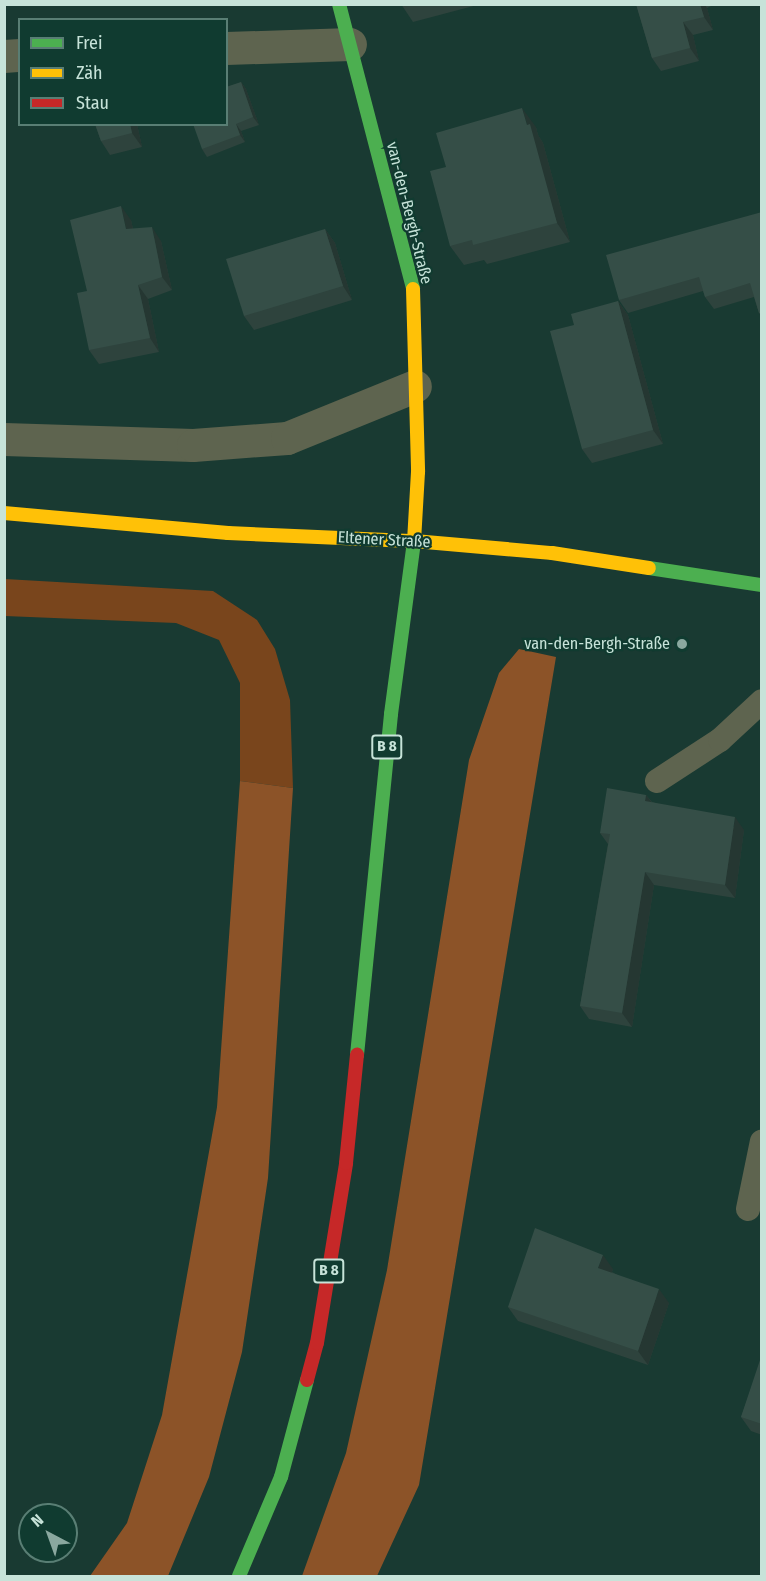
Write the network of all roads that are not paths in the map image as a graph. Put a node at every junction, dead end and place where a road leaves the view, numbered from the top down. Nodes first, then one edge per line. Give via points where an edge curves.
1 (339, 4) edge
2 (350, 44) junction
3 (228, 48) edge
4 (416, 386) junction
5 (4, 439) edge
6 (4, 513) edge
7 (414, 541) junction
8 (762, 585) edge
9 (762, 701) edge
10 (657, 781) dead end
11 (762, 1141) edge
12 (748, 1209) dead end
13 (239, 1576) edge

1 - 2 main road, van-den-Bergh-Straße
2 - 3 street
2 - 4 main road, van-den-Bergh-Straße via 413,290
4 - 5 street via 287,438 193,446
4 - 7 main road, van-den-Bergh-Straße via 418,472
6 - 7 main road, Eltener Straße via 252,535
7 - 8 main road, Eltener Straße via 552,553
7 - 13 main road, B 8 via 391,714 346,1163 317,1343 281,1477
9 - 10 lane via 720,740
11 - 12 lane

